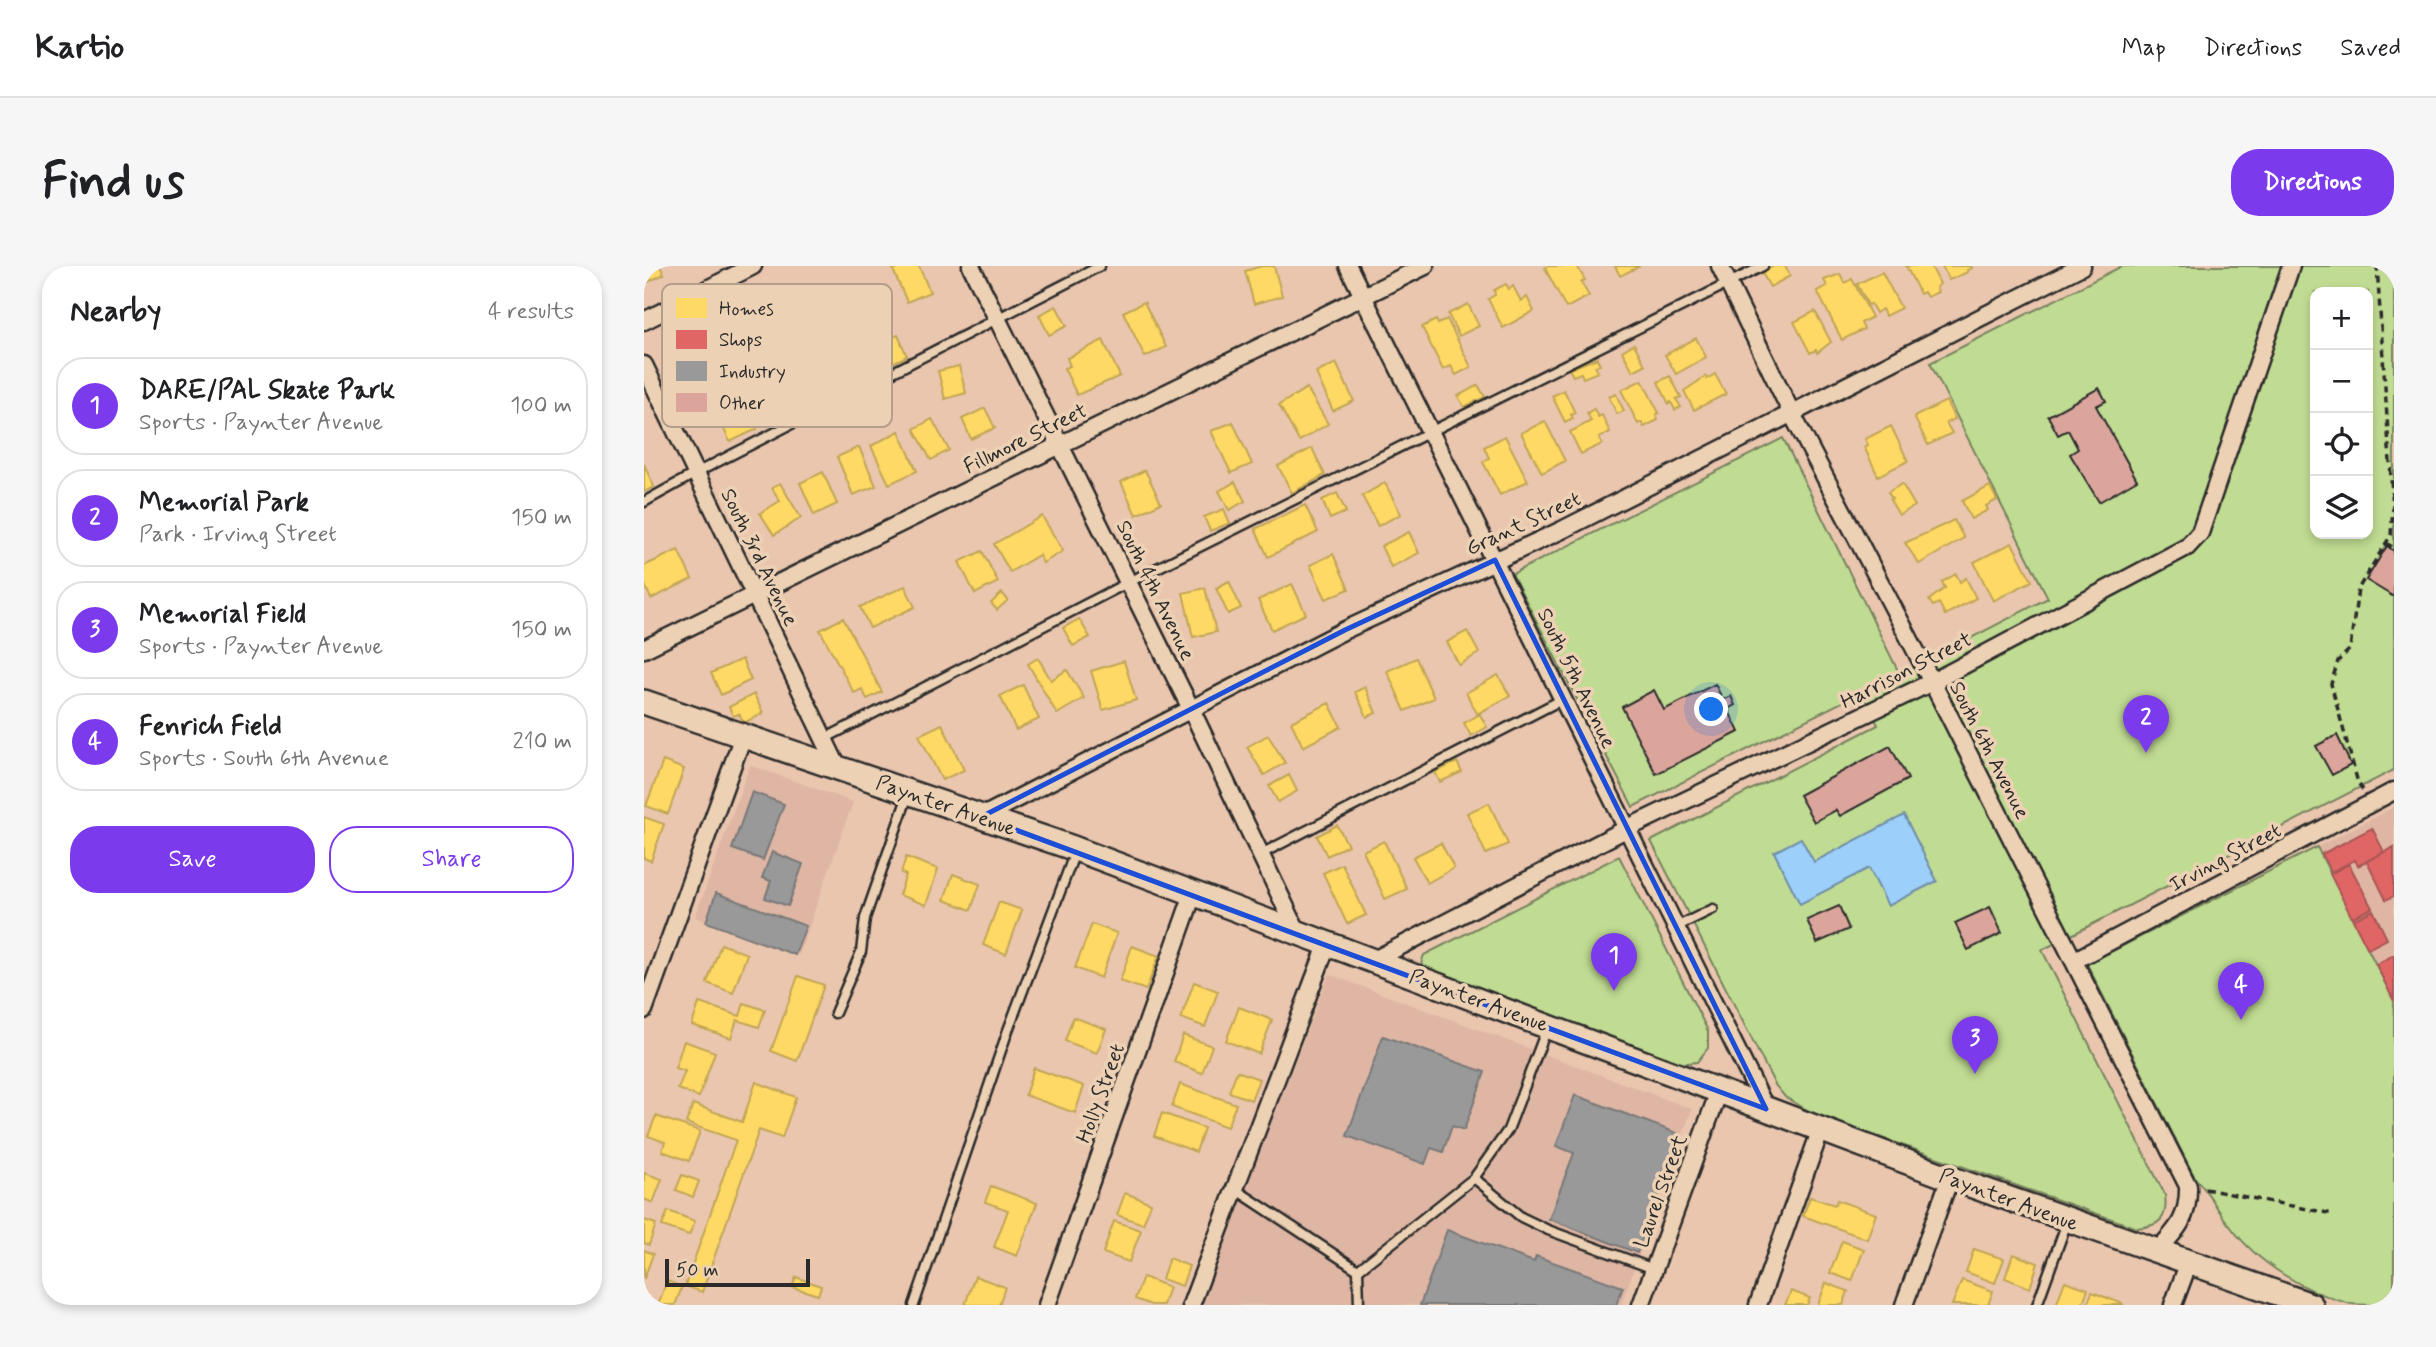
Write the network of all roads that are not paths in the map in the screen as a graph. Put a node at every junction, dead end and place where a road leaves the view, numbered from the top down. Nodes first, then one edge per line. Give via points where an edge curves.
1 (753, 266) edge
2 (971, 266) edge
3 (1100, 266) edge
4 (1348, 266) edge
5 (1425, 266) edge
6 (1720, 266) edge
7 (1763, 266) edge
8 (2082, 266) edge
9 (2291, 266) edge
10 (717, 284) edge
11 (1728, 284) junction
12 (1364, 297) junction
13 (662, 312) edge
14 (998, 318) junction
15 (644, 321) edge
16 (644, 365) edge
17 (892, 372) edge
18 (662, 402) edge
19 (1792, 414) junction
20 (674, 427) edge
21 (784, 427) edge
22 (1432, 432) junction
23 (1061, 444) junction
24 (696, 472) junction
25 (644, 502) edge
26 (1495, 560) junction
27 (1129, 582) junction
28 (755, 594) junction
29 (644, 649) edge
30 (1933, 682) junction
31 (1564, 698) junction
32 (644, 702) edge
33 (1191, 709) junction
34 (743, 736) junction
35 (824, 739) junction
36 (838, 768) junction
37 (2394, 791) edge
38 (909, 792) junction
39 (981, 817) junction
40 (1628, 828) junction
41 (1076, 849) junction
42 (1261, 854) junction
43 (1193, 894) junction
44 (1713, 909) dead end
45 (1676, 927) junction
46 (1300, 935) junction
47 (1326, 945) junction
48 (2075, 960) junction
49 (1373, 961) junction
50 (644, 1010) edge
51 (835, 1013) dead end
52 (1548, 1025) junction
53 (1719, 1091) junction
54 (1766, 1109) junction
55 (1821, 1129) junction
56 (1474, 1178) junction
57 (1950, 1178) junction
58 (1235, 1189) junction
59 (2068, 1221) junction
60 (2158, 1251) junction
61 (2189, 1262) junction
62 (1654, 1269) junction
63 (1358, 1270) junction
64 (914, 1305) edge
65 (1047, 1305) edge
66 (1191, 1305) edge
67 (1359, 1305) edge
68 (1641, 1305) edge
69 (1758, 1305) edge
70 (1904, 1305) edge
71 (2037, 1305) edge
72 (2173, 1305) edge
73 (2311, 1305) edge

1 - 10 street
2 - 14 street, South 4th Avenue
3 - 14 lane
4 - 12 street, South 5th Avenue
5 - 12 street, Fillmore Street
6 - 11 street, South 6th Avenue
7 - 11 lane
8 - 19 street, Grant Street
9 - 30 street, Harrison Street via 2200,533 2187,547
11 - 19 street, South 6th Avenue
11 - 22 lane
12 - 22 street, South 5th Avenue
12 - 23 street, Fillmore Street
13 - 15 street
14 - 17 lane
14 - 23 street, South 4th Avenue
16 - 18 street, South 3rd Avenue
19 - 26 street, Grant Street
19 - 30 street, South 6th Avenue
20 - 24 street, South 3rd Avenue
21 - 24 lane
22 - 26 street, South 5th Avenue
22 - 27 lane
23 - 27 street, South 4th Avenue
23 - 28 street, Fillmore Street
24 - 25 lane
24 - 28 street, South 3rd Avenue
26 - 31 street, South 5th Avenue
26 - 33 street, Grant Street via 1345,629
27 - 33 street, South 4th Avenue
27 - 35 lane
28 - 29 street, Fillmore Street
28 - 35 street, South 3rd Avenue
30 - 40 street, Harrison Street
30 - 48 street, South 6th Avenue
31 - 40 street, South 5th Avenue
31 - 42 lane
32 - 34 street, Paynter Avenue
33 - 39 street, Grant Street
33 - 42 street, South 4th Avenue
34 - 36 street, Paynter Avenue
34 - 50 street
35 - 36 street, South 3rd Avenue
36 - 38 street, Paynter Avenue
37 - 48 street, Irving Street
38 - 39 street, Paynter Avenue
38 - 51 lane via 865,918 861,952
39 - 41 street, Paynter Avenue
40 - 45 street, South 5th Avenue
40 - 49 street, Harrison Street
41 - 43 street, Paynter Avenue
41 - 64 lane
42 - 46 street, South 4th Avenue
43 - 46 street, Paynter Avenue
43 - 65 street, Holly Street
44 - 45 lane
45 - 54 street, South 5th Avenue
46 - 47 street, Paynter Avenue
47 - 49 street, Paynter Avenue
47 - 58 street
48 - 60 street, South 6th Avenue via 2188,1186 2188,1203 2179,1228
49 - 52 street, Paynter Avenue
52 - 53 street, Paynter Avenue
52 - 56 lane via 1508,1130
53 - 54 street, Paynter Avenue
53 - 62 street, Laurel Street
54 - 55 street, Paynter Avenue
55 - 57 street, Paynter Avenue
55 - 69 street
56 - 62 lane via 1521,1217
56 - 63 lane
57 - 59 street, Paynter Avenue
57 - 70 street
58 - 63 lane
58 - 66 street
59 - 60 street, Paynter Avenue
59 - 71 lane
60 - 61 street, Paynter Avenue
61 - 72 street
61 - 73 street, Paynter Avenue
62 - 68 street, Laurel Street
63 - 67 lane

